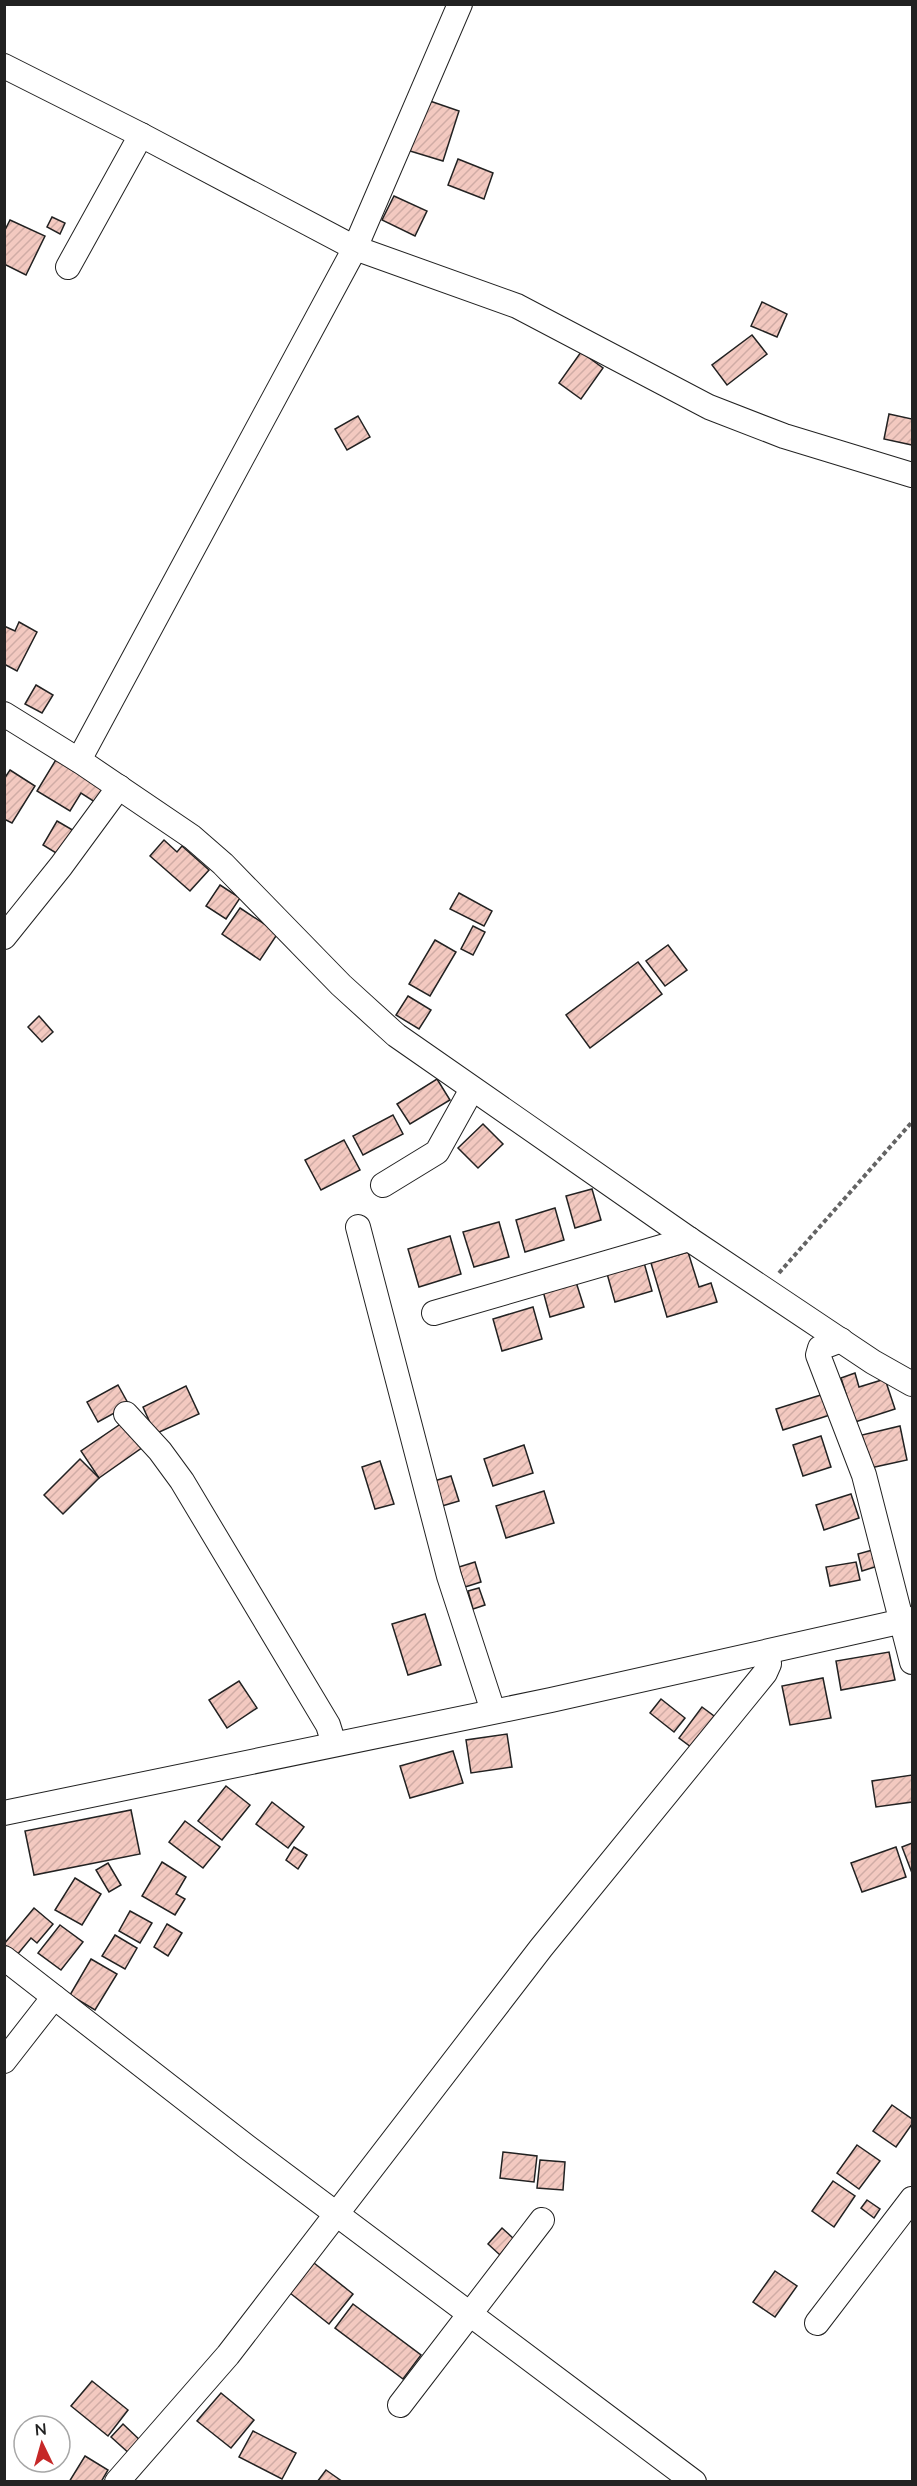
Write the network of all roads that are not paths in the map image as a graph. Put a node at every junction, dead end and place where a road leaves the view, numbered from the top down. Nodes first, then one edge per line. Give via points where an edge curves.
1 (460, 4) edge
2 (4, 66) edge
3 (141, 135) junction
4 (355, 248) junction
5 (68, 267) dead end
6 (912, 475) edge
7 (4, 714) edge
8 (79, 760) junction
9 (119, 787) junction
10 (4, 937) edge
11 (472, 1089) junction
12 (383, 1185) dead end
13 (358, 1227) dead end
14 (689, 1239) junction
15 (434, 1313) dead end
16 (841, 1340) junction
17 (912, 1384) edge
18 (126, 1414) dead end
19 (907, 1620) edge
20 (768, 1653) junction
21 (912, 1662) edge
22 (493, 1711) junction
23 (334, 1744) junction
24 (4, 1813) edge
25 (4, 1958) edge
26 (54, 1997) junction
27 (4, 2061) edge
28 (912, 2199) edge
29 (337, 2214) junction
30 (542, 2220) dead end
31 (470, 2315) junction
32 (817, 2323) dead end
33 (400, 2405) dead end
34 (117, 2481) edge
35 (694, 2481) edge

1 - 4 street
2 - 3 street
3 - 4 street
3 - 5 street
4 - 6 street via 517,306 717,411
4 - 8 street
7 - 8 street
8 - 9 street
9 - 10 street
9 - 11 street via 192,837 396,1035
11 - 12 street via 437,1152
11 - 14 street
13 - 22 street via 449,1576
14 - 15 street
14 - 16 street
16 - 17 street
16 - 19 street via 820,1348 818,1354 864,1475
18 - 23 street via 182,1481 328,1725
19 - 20 street
19 - 21 street
20 - 22 street
20 - 29 street via 765,1672 541,1948
22 - 23 street
23 - 24 street
25 - 26 street
26 - 27 street
26 - 29 street
28 - 32 street
29 - 31 street
29 - 34 street via 228,2355
30 - 31 street
31 - 33 street
31 - 35 street

